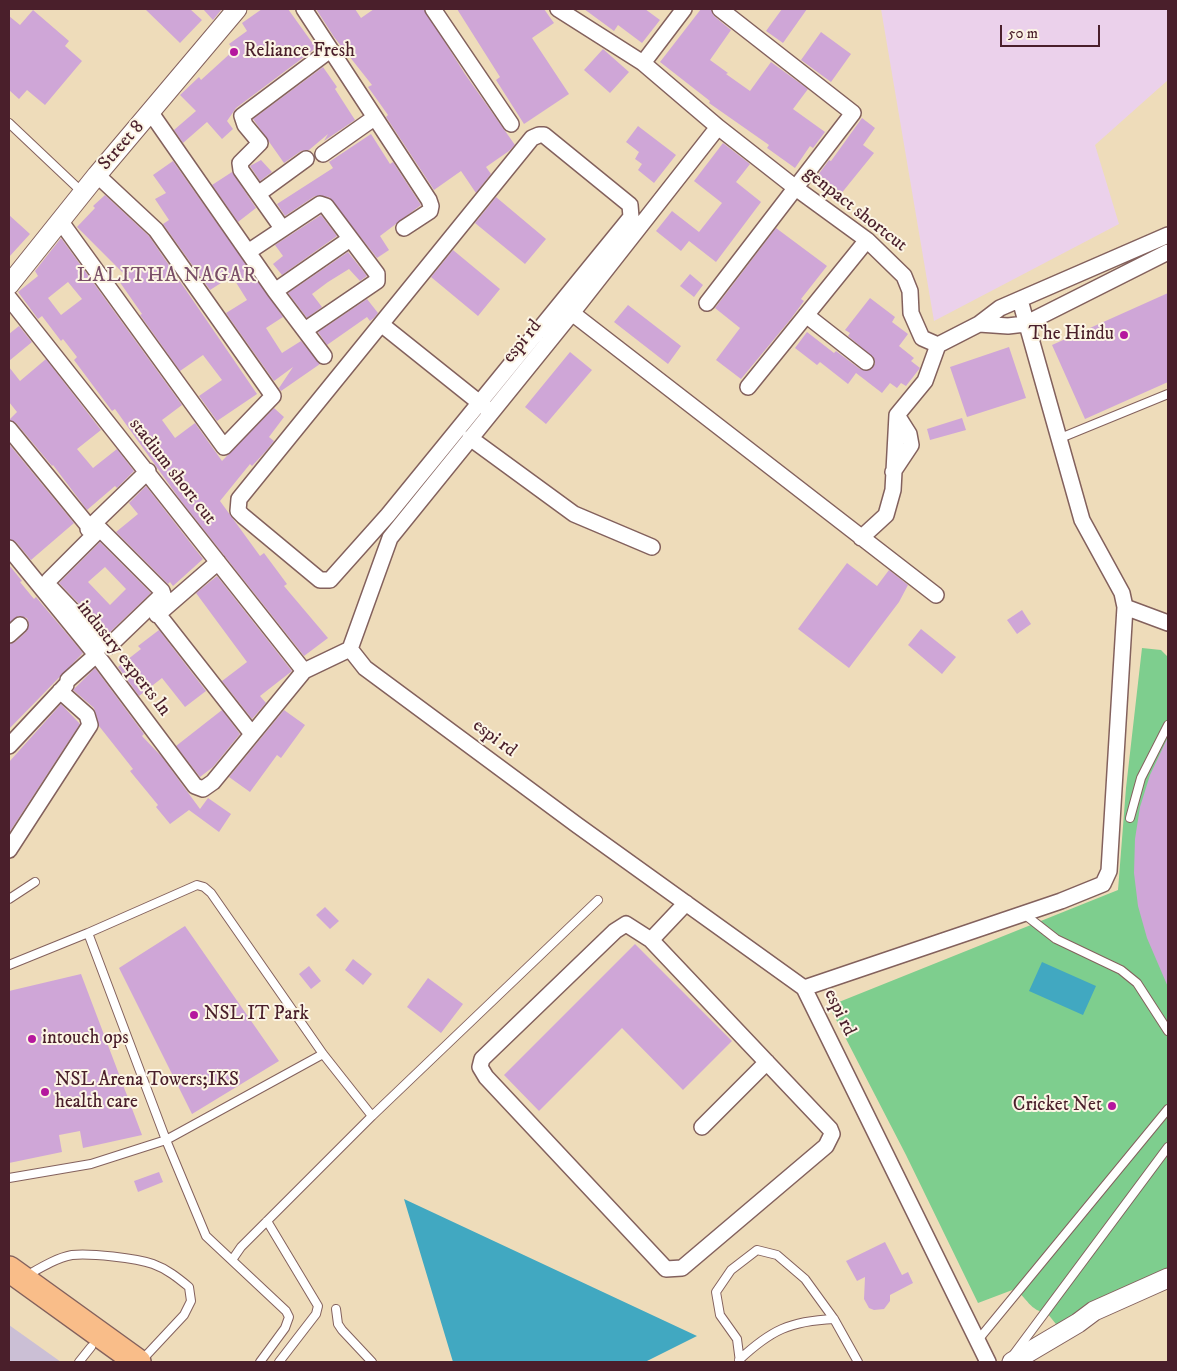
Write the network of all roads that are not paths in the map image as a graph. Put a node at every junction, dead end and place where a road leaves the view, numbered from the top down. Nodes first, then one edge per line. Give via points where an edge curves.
1 (237, 9) edge
2 (304, 9) edge
3 (433, 9) edge
4 (558, 9) edge
5 (684, 9) edge
6 (720, 9) edge
7 (330, 50) junction
8 (643, 63) junction
9 (151, 113) junction
10 (374, 118) junction
11 (9, 123) edge
12 (511, 124) dead end
13 (718, 127) junction
14 (323, 154) dead end
15 (306, 159) dead end
16 (96, 175) junction
17 (797, 189) junction
18 (83, 193) junction
19 (258, 194) junction
20 (60, 222) junction
21 (282, 228) junction
22 (404, 228) dead end
23 (1168, 236) edge
24 (350, 239) junction
25 (867, 240) junction
26 (248, 252) junction
27 (1168, 252) edge
28 (9, 285) edge
29 (275, 291) junction
30 (9, 298) edge
31 (1020, 300) junction
32 (707, 303) dead end
33 (572, 313) junction
34 (806, 315) junction
35 (547, 319) junction
36 (381, 324) junction
37 (979, 324) junction
38 (1025, 324) junction
39 (560, 329) junction
40 (305, 330) junction
41 (535, 334) junction
42 (547, 344) junction
43 (938, 345) junction
44 (324, 356) dead end
45 (866, 362) dead end
46 (748, 387) dead end
47 (1168, 394) edge
48 (479, 402) junction
49 (491, 412) junction
50 (9, 429) edge
51 (470, 438) junction
52 (1058, 439) junction
53 (424, 468) junction
54 (148, 472) junction
55 (437, 477) junction
56 (388, 515) junction
57 (400, 525) junction
58 (95, 527) junction
59 (861, 538) junction
60 (9, 548) edge
61 (652, 548) dead end
62 (218, 562) junction
63 (36, 582) junction
64 (936, 595) dead end
65 (167, 598) junction
66 (1125, 607) junction
67 (158, 614) junction
68 (1168, 623) edge
69 (350, 649) junction
70 (99, 659) junction
71 (304, 671) junction
72 (64, 686) junction
73 (1168, 725) edge
74 (252, 734) junction
75 (9, 746) edge
76 (1130, 818) dead end
77 (9, 850) edge
78 (35, 882) dead end
79 (9, 899) edge
80 (598, 900) dead end
81 (686, 903) junction
82 (1024, 914) junction
83 (88, 933) junction
84 (651, 940) junction
85 (9, 965) edge
86 (804, 988) junction
87 (1168, 1031) edge
88 (323, 1054) junction
89 (767, 1062) junction
90 (1168, 1109) edge
91 (372, 1116) junction
92 (702, 1127) dead end
93 (166, 1140) junction
94 (1168, 1147) edge
95 (9, 1178) edge
96 (267, 1221) junction
97 (232, 1260) junction
98 (1168, 1278) edge
99 (13, 1279) edge
100 (1168, 1292) edge
101 (336, 1309) dead end
102 (834, 1319) junction
103 (1078, 1324) junction
104 (978, 1340) junction
105 (85, 1355) edge
106 (740, 1361) edge
107 (110, 1362) edge
108 (139, 1362) edge
109 (260, 1362) edge
110 (279, 1362) edge
111 (372, 1362) edge
112 (858, 1362) edge
113 (988, 1362) edge
114 (1010, 1362) edge

1 - 9 street, Street 8
2 - 7 street
3 - 12 street
4 - 8 street, genpact shortcut
5 - 8 street
6 - 17 street via 853,113
7 - 10 street
7 - 19 street via 242,116 260,143 240,164
8 - 13 street, genpact shortcut
9 - 16 street, Street 8
9 - 26 street
10 - 14 street
10 - 22 street via 431,206
11 - 18 lane
13 - 17 street, genpact shortcut
13 - 33 street, espi rd
15 - 19 street
16 - 18 street, Street 8
16 - 20 street via 156,230 273,396 224,447
17 - 25 street, genpact shortcut
17 - 32 street
18 - 20 street, Street 8
19 - 21 street
20 - 28 street, Street 8
21 - 24 street via 320,204 326,206
21 - 26 street
23 - 31 street
24 - 29 street
24 - 40 street via 379,277
25 - 34 street
25 - 43 street, genpact shortcut via 904,276 910,291 911,313 922,338
26 - 29 street
27 - 38 street
29 - 40 street
30 - 54 street, stadium short cut
31 - 37 street via 1000,308
31 - 38 street
33 - 39 street, espi rd
33 - 59 street
34 - 45 street
34 - 46 street
35 - 36 street via 631,217 632,210 630,205 544,135 539,135 532,138
35 - 39 street
35 - 41 street
36 - 48 street
36 - 56 street via 239,499 238,511 325,581 330,580
37 - 38 street
37 - 43 street
38 - 52 street
39 - 42 street, espi rd
40 - 44 street
41 - 42 street
41 - 48 street
42 - 49 street, espi rd
43 - 59 street via 925,381 897,415 893,490 886,515
47 - 52 lane
48 - 49 street
48 - 53 street
49 - 51 street, espi rd
50 - 58 street
51 - 55 street, espi rd
51 - 61 street via 574,514
52 - 66 street via 1082,520 1122,593
53 - 55 street
53 - 56 street
54 - 58 street
54 - 62 street, stadium short cut
55 - 57 street, espi rd
56 - 57 street
57 - 69 street, espi rd via 390,538
58 - 63 street
58 - 65 street
58 - 65 street via 49,580 49,588 105,645 109,646
59 - 64 street
60 - 63 street, industry experts ln
62 - 65 street
62 - 71 street, stadium short cut
63 - 70 street, industry experts ln
65 - 67 street
66 - 68 street
66 - 82 street via 1109,871 1103,884
67 - 70 street
67 - 74 street
69 - 71 street
69 - 81 street, espi rd via 373,674
70 - 72 street
70 - 74 street, industry experts ln via 196,786 208,787
71 - 74 street
72 - 75 street
72 - 77 street via 87,715 90,725
73 - 76 lane via 1141,778
78 - 79 lane
80 - 91 lane
81 - 84 street
81 - 86 street, espi rd
82 - 86 street
82 - 87 lane via 1056,938 1121,970 1137,983
83 - 85 lane
83 - 88 lane via 197,885 204,887
83 - 93 lane
84 - 89 street
84 - 89 street via 626,924 614,931 482,1059 480,1067 666,1269 682,1268 696,1258 826,1146 832,1134
86 - 104 street, espi rd
88 - 91 lane
88 - 93 lane
89 - 92 street
90 - 104 lane
91 - 96 lane
93 - 95 lane via 91,1164
93 - 97 lane via 206,1236
94 - 114 lane
96 - 97 lane
96 - 110 lane via 318,1306 316,1314
97 - 109 lane via 289,1317 285,1328
98 - 103 street via 1094,1311
99 - 105 highway
99 - 108 highway
99 - 108 lane via 71,1255 87,1254 153,1264 175,1275 189,1287 191,1301 184,1315
100 - 103 street via 1099,1323
101 - 111 lane via 342,1330
102 - 106 lane via 807,1320 781,1328
102 - 106 lane via 805,1279 777,1255 756,1250 731,1270 716,1292 720,1315 737,1339
102 - 112 lane
103 - 114 street
104 - 113 street, espi rd
105 - 107 highway

